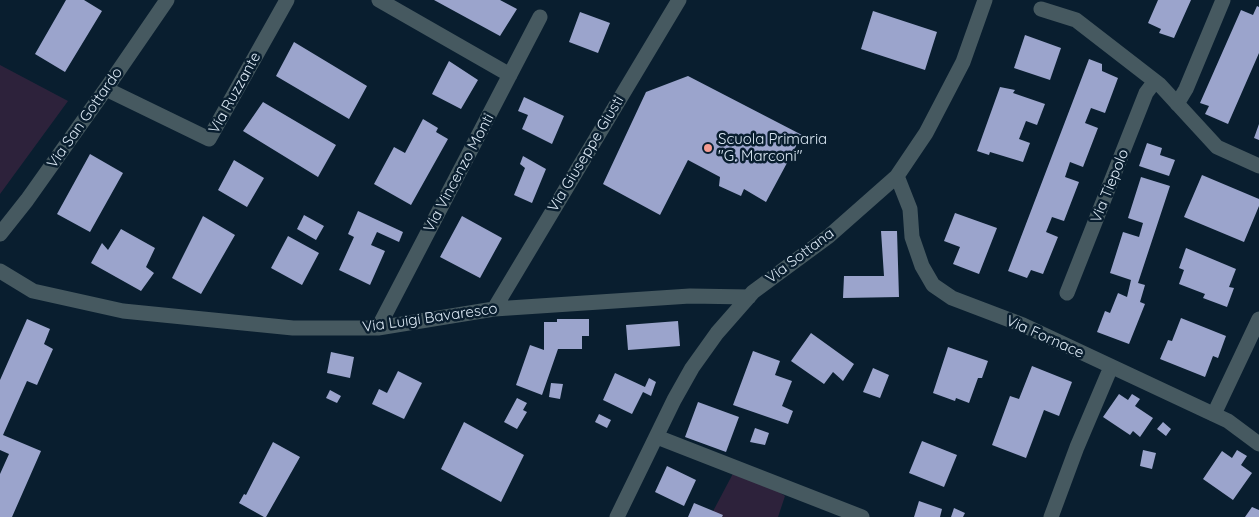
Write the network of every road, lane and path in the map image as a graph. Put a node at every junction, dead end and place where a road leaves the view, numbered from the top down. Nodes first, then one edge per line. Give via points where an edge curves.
1 (166, 0) edge
2 (287, 0) edge
3 (379, 0) edge
4 (679, 0) edge
5 (985, 0) edge
6 (1223, 0) edge
7 (1041, 9) dead end
8 (540, 17) dead end
9 (510, 75) junction
10 (1155, 81) junction
11 (106, 89) junction
12 (1178, 104) junction
13 (1259, 166) edge
14 (897, 176) junction
15 (0, 234) edge
16 (0, 271) edge
17 (1068, 293) dead end
18 (749, 297) junction
19 (494, 309) junction
20 (1259, 320) edge
21 (378, 328) junction
22 (1111, 367) junction
23 (1214, 414) junction
24 (657, 437) junction
25 (1259, 444) edge
26 (617, 517) edge
27 (862, 517) edge
28 (1052, 517) edge

1 - 11 street, Via San Gottardo
2 - 11 street, Via Ruzzante via 209,139
3 - 9 street
4 - 19 street, Via Giuseppe Giusti
5 - 14 street, Via Sottana via 963,62 926,133
6 - 12 street
7 - 10 street via 1076,20
8 - 9 street, Via Vincenzo Monti
9 - 21 street, Via Vincenzo Monti
10 - 12 street
10 - 17 street, Via Tiepolo via 1146,93
11 - 15 street, Via San Gottardo
12 - 13 street via 1217,147
14 - 18 street, Via Sottana via 829,236
14 - 22 street, Via Fornace via 910,209 914,244 933,285 952,298 1022,325
16 - 21 street, Via Luigi Bavaresco via 34,292 123,311 293,328
18 - 19 street, Via Luigi Bavaresco via 690,296
18 - 24 street, Via Sottana via 716,333 692,368
19 - 21 street, Via Luigi Bavaresco
20 - 23 street
22 - 23 street, Via Fornace
22 - 28 street
23 - 25 street, Via Fornace
24 - 26 street, Via Sottana
24 - 27 street

